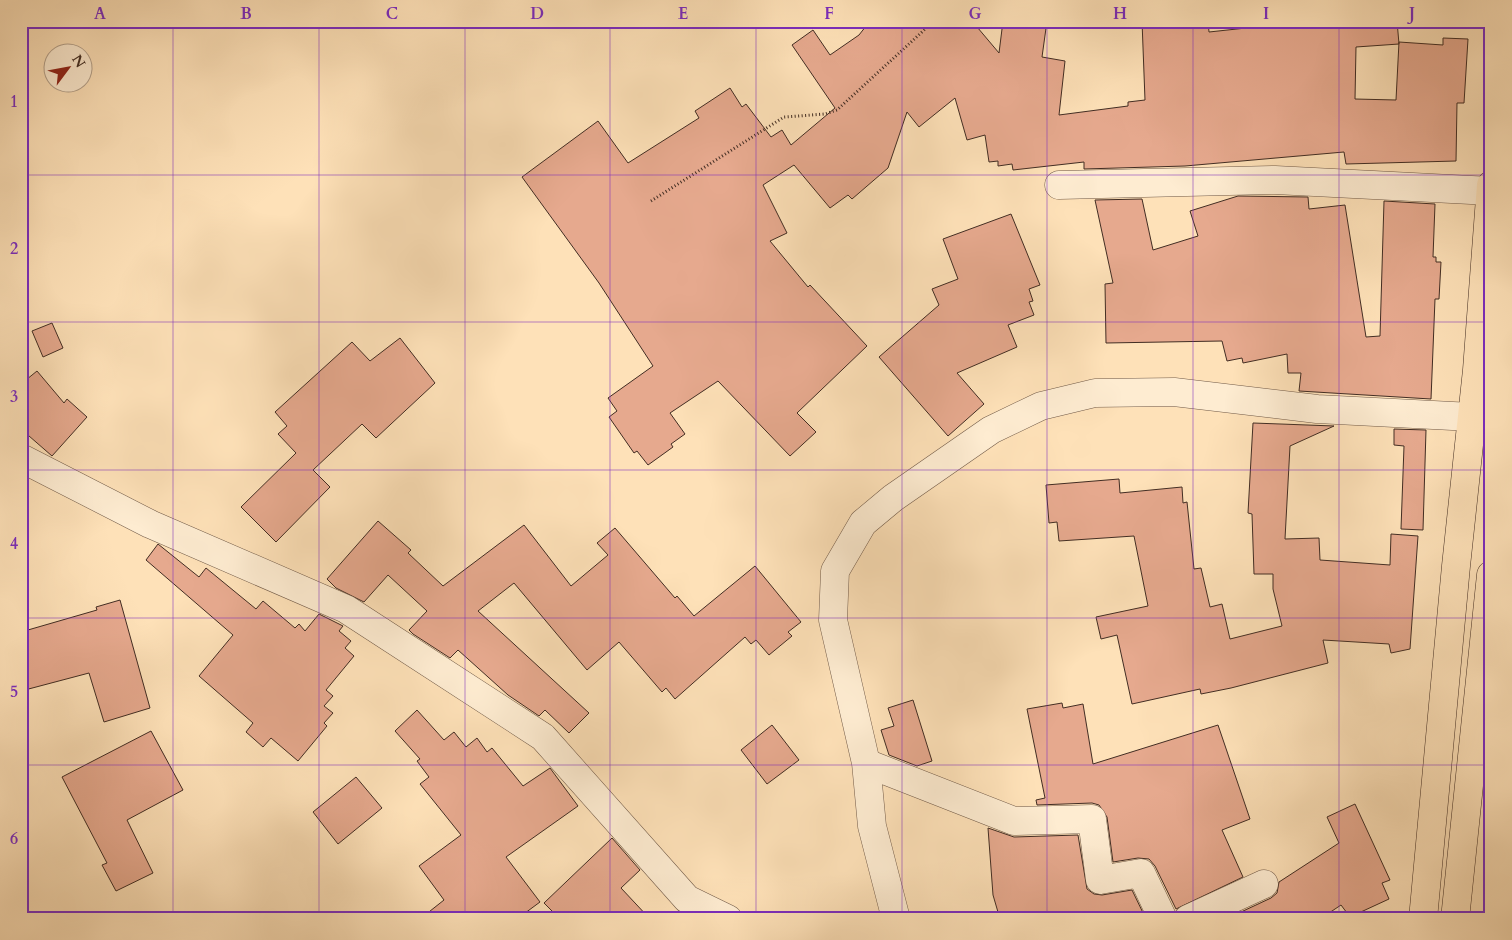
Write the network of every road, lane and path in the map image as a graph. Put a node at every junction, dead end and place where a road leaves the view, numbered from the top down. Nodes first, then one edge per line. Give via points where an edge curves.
1 (934, 21) edge
2 (1059, 185) dead end
3 (1490, 189) edge
4 (651, 201) dead end
5 (1472, 417) junction
6 (21, 458) edge
7 (1491, 575) edge
8 (866, 763) junction
9 (1264, 884) dead end
10 (728, 919) edge
11 (896, 919) edge
12 (1163, 919) edge
13 (1188, 919) edge
14 (1423, 919) edge
15 (1456, 919) edge

1 - 4 path via 837,110 784,117
2 - 3 street via 1275,180
3 - 5 main road
5 - 8 street via 1318,409 1174,392 1094,393 1041,406 991,430 893,498 863,523 835,571 833,620
5 - 14 main road
6 - 10 street via 150,524 346,609 543,737 688,899
7 - 15 main road
8 - 11 street via 872,826
8 - 12 street via 1014,821 1092,819 1100,880 1141,873
9 - 13 street

